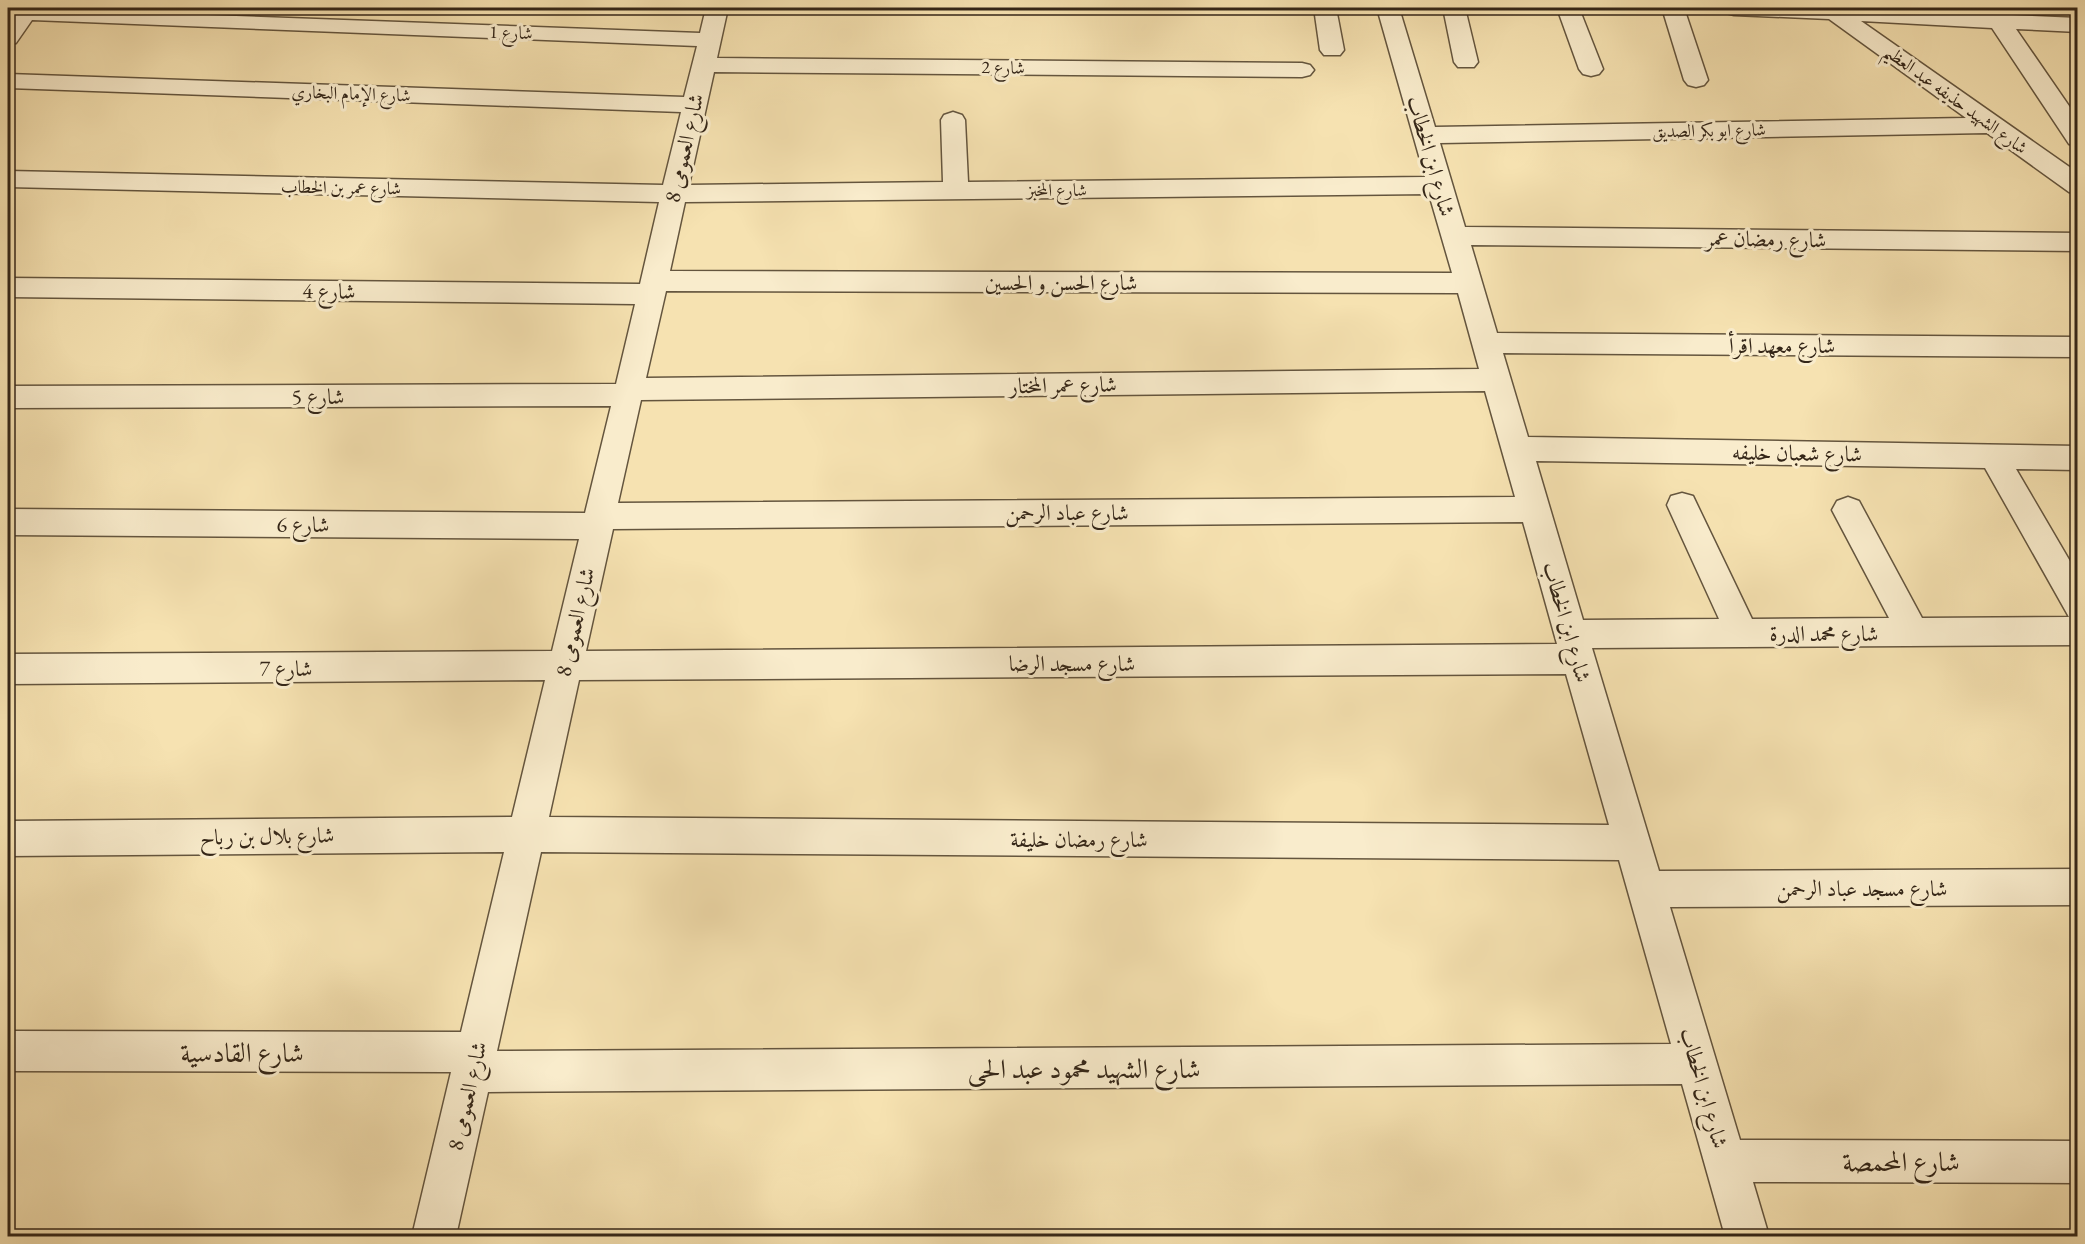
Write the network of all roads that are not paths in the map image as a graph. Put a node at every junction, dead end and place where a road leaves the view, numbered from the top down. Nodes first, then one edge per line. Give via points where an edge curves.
1 (717, 8) edge
2 (1325, 8) edge
3 (1388, 8) edge
4 (1454, 8) edge
5 (1568, 8) edge
6 (1673, 8) edge
7 (1734, 8) edge
8 (27, 10) edge
9 (1835, 13) junction
10 (1999, 21) junction
11 (2078, 25) edge
12 (8, 38) edge
13 (1332, 50) dead end
14 (706, 52) junction
15 (1466, 62) dead end
16 (1591, 69) dead end
17 (1302, 70) dead end
18 (1696, 80) dead end
19 (8, 81) edge
20 (695, 105) junction
21 (953, 120) dead end
22 (1992, 125) junction
23 (1425, 135) junction
24 (2078, 138) edge
25 (8, 179) edge
26 (1440, 185) junction
27 (2078, 186) edge
28 (956, 190) junction
29 (674, 195) junction
30 (1455, 236) junction
31 (2078, 242) edge
32 (1468, 283) junction
33 (8, 287) edge
34 (653, 287) junction
35 (1486, 343) junction
36 (2078, 347) edge
37 (1497, 380) junction
38 (628, 392) junction
39 (8, 397) edge
40 (1517, 449) junction
41 (1993, 456) junction
42 (2078, 458) edge
43 (1682, 505) dead end
44 (1534, 509) junction
45 (1848, 510) dead end
46 (599, 521) junction
47 (8, 522) edge
48 (2067, 567) edge
49 (2078, 606) edge
50 (1913, 632) junction
51 (2078, 632) edge
52 (1742, 633) junction
53 (1575, 646) junction
54 (565, 667) junction
55 (8, 669) edge
56 (527, 834) junction
57 (8, 838) edge
58 (1632, 843) junction
59 (2078, 887) edge
60 (1646, 889) junction
61 (8, 1051) edge
62 (474, 1062) junction
63 (1697, 1064) junction
64 (1725, 1161) junction
65 (2078, 1162) edge
66 (434, 1236) edge
67 (1747, 1236) edge

1 - 14 street, شارع العمومى 8
2 - 13 street
3 - 23 street, شارع ابن الخطاب
4 - 15 street
5 - 16 street
6 - 18 street
7 - 9 street
8 - 12 street
8 - 14 street, شارع 1
9 - 10 street
9 - 22 street, شارع الشهيد حذيفه عبد العظيم
10 - 11 street
10 - 24 street
14 - 17 street, شارع 2
14 - 20 street, شارع العمومى 8
19 - 20 street, شارع الإمام البخاري
20 - 29 street, شارع العمومى 8
21 - 28 street
22 - 23 street, شارع ابو بكر الصديق
22 - 27 street, شارع الشهيد حذيفه عبد العظيم
23 - 26 street, شارع ابن الخطاب
25 - 29 street, شارع عمر بن الخطاب
26 - 28 street, شارع المخبز
26 - 30 street, شارع ابن الخطاب
28 - 29 street, شارع المخبز
29 - 34 street, شارع العمومى 8
30 - 31 street, شارع رمضان عمر
30 - 32 street, شارع ابن الخطاب
32 - 34 street, شارع الحسن و الحسين
32 - 35 street, شارع ابن الخطاب
33 - 34 street, شارع 4
34 - 38 street, شارع العمومى 8
35 - 36 street, شارع معهد اقرأ
35 - 37 street, شارع ابن الخطاب
37 - 38 street, شارع عمر المختار
37 - 40 street, شارع ابن الخطاب
38 - 39 street, شارع 5
38 - 46 street, شارع العمومى 8
40 - 41 street, شارع شعبان خليفه
40 - 44 street, شارع ابن الخطاب
41 - 42 street, شارع شعبان خليفه
41 - 48 street
43 - 52 street
44 - 46 street, شارع عباد الرحمن
44 - 53 street, شارع ابن الخطاب
45 - 50 street
46 - 47 street, شارع 6
46 - 54 street, شارع العمومى 8
48 - 49 street
50 - 51 street, شارع محمد الدرة
50 - 52 street, شارع محمد الدرة
52 - 53 street, شارع محمد الدرة
53 - 54 street, شارع مسجد الرضا
53 - 58 street, شارع ابن الخطاب
54 - 55 street, شارع 7
54 - 56 street, شارع العمومى 8
56 - 57 street, شارع بلال بن رباح
56 - 58 street, شارع رمضان خليفة
56 - 62 street, شارع العمومى 8
58 - 60 street, شارع ابن الخطاب
59 - 60 street, شارع مسجد عباد الرحمن
60 - 63 street, شارع ابن الخطاب
61 - 62 street, شارع القادسية
62 - 63 street, شارع الشهيد محمود عبد الحى
62 - 66 street, شارع العمومى 8
63 - 64 street, شارع ابن الخطاب
64 - 65 street, شارع المحمصة
64 - 67 street, شارع ابن الخطاب

